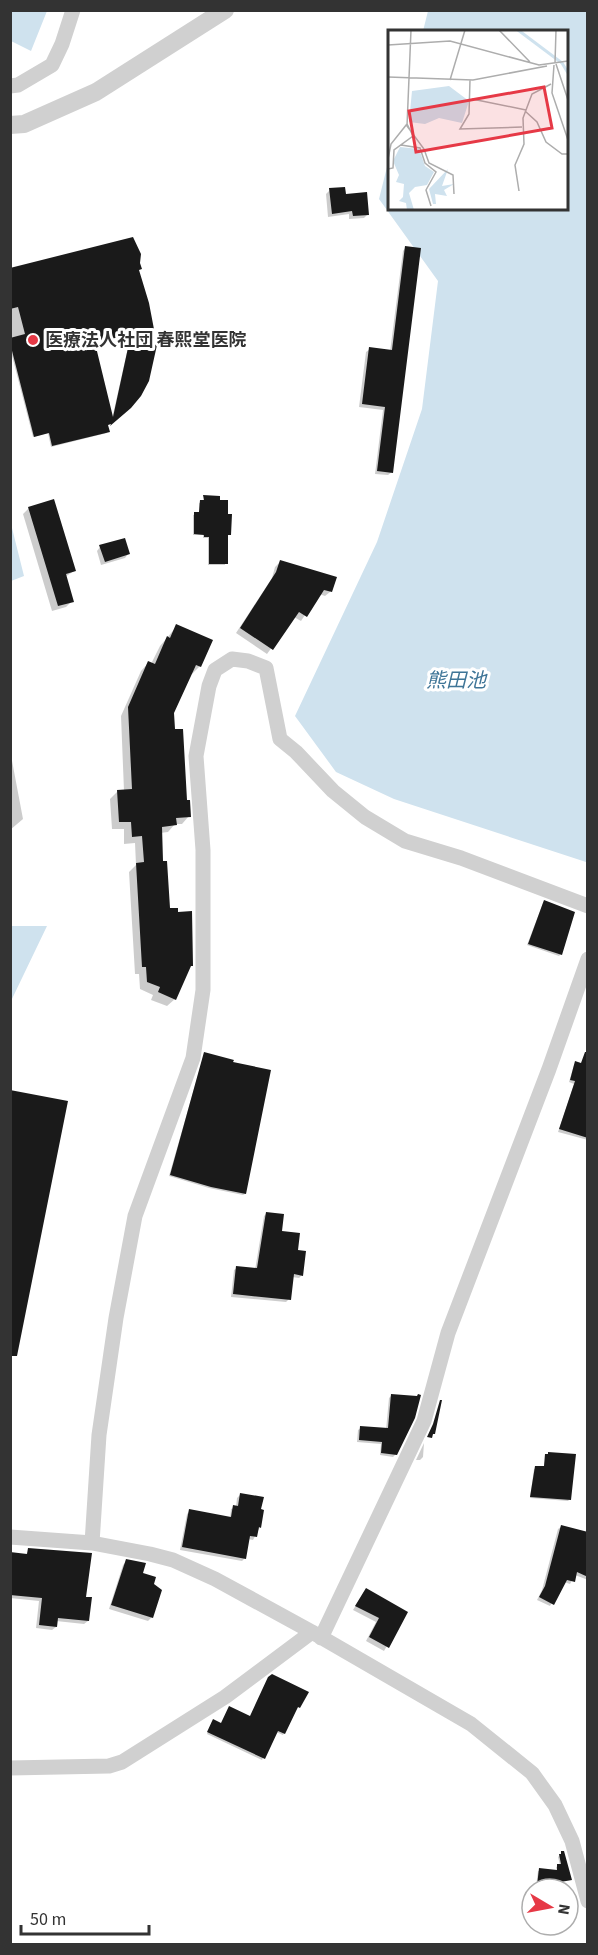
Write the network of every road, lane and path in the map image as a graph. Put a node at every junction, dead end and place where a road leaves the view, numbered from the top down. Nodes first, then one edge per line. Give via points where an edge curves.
1 (73, 10) edge
2 (225, 10) edge
3 (10, 86) edge
4 (10, 125) edge
5 (588, 906) edge
6 (588, 958) edge
7 (10, 1538) edge
8 (92, 1543) junction
9 (317, 1635) junction
10 (10, 1768) edge
11 (588, 1901) edge

1 - 3 street via 52,65
2 - 4 street via 96,93 24,123
5 - 8 street via 405,841 365,817 280,740 266,668 232,659 215,670 196,756 203,850 203,990 193,1058 135,1216 99,1435
6 - 9 street via 447,1333 424,1421
7 - 8 street
8 - 9 street via 173,1560
9 - 10 street via 122,1762 109,1766
9 - 11 street via 471,1724 532,1773 555,1805 572,1841

